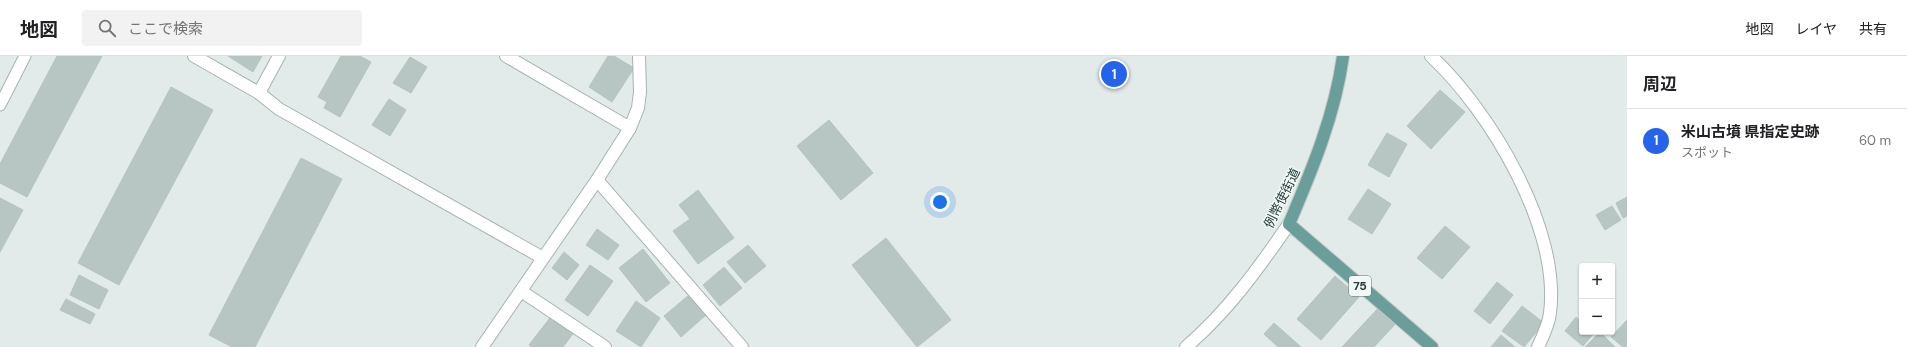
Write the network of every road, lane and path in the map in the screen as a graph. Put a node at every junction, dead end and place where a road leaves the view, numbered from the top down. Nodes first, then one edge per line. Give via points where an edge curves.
1 (25, 56) edge
2 (194, 56) edge
3 (279, 56) edge
4 (506, 56) edge
5 (639, 56) edge
6 (1343, 56) edge
7 (1435, 57) edge
8 (259, 93) junction
9 (0, 105) edge
10 (630, 128) junction
11 (597, 180) junction
12 (1289, 224) junction
13 (543, 258) junction
14 (521, 291) junction
15 (482, 347) edge
16 (605, 347) edge
17 (742, 347) edge
18 (1186, 347) edge
19 (1432, 347) edge
20 (1538, 347) edge

1 - 9 lane
2 - 8 street
3 - 8 street
4 - 10 street
5 - 10 street via 638,108
6 - 12 main road, 例幣使街道 via 1333,107 1322,142
7 - 20 street via 1479,112 1514,165 1533,211 1548,259 1552,297 1550,315
8 - 13 street via 279,109
10 - 11 street
11 - 13 street
11 - 17 street
12 - 18 street, 例幣使街道 via 1243,289
12 - 19 main road, 75
13 - 14 street
14 - 15 street
14 - 16 street

